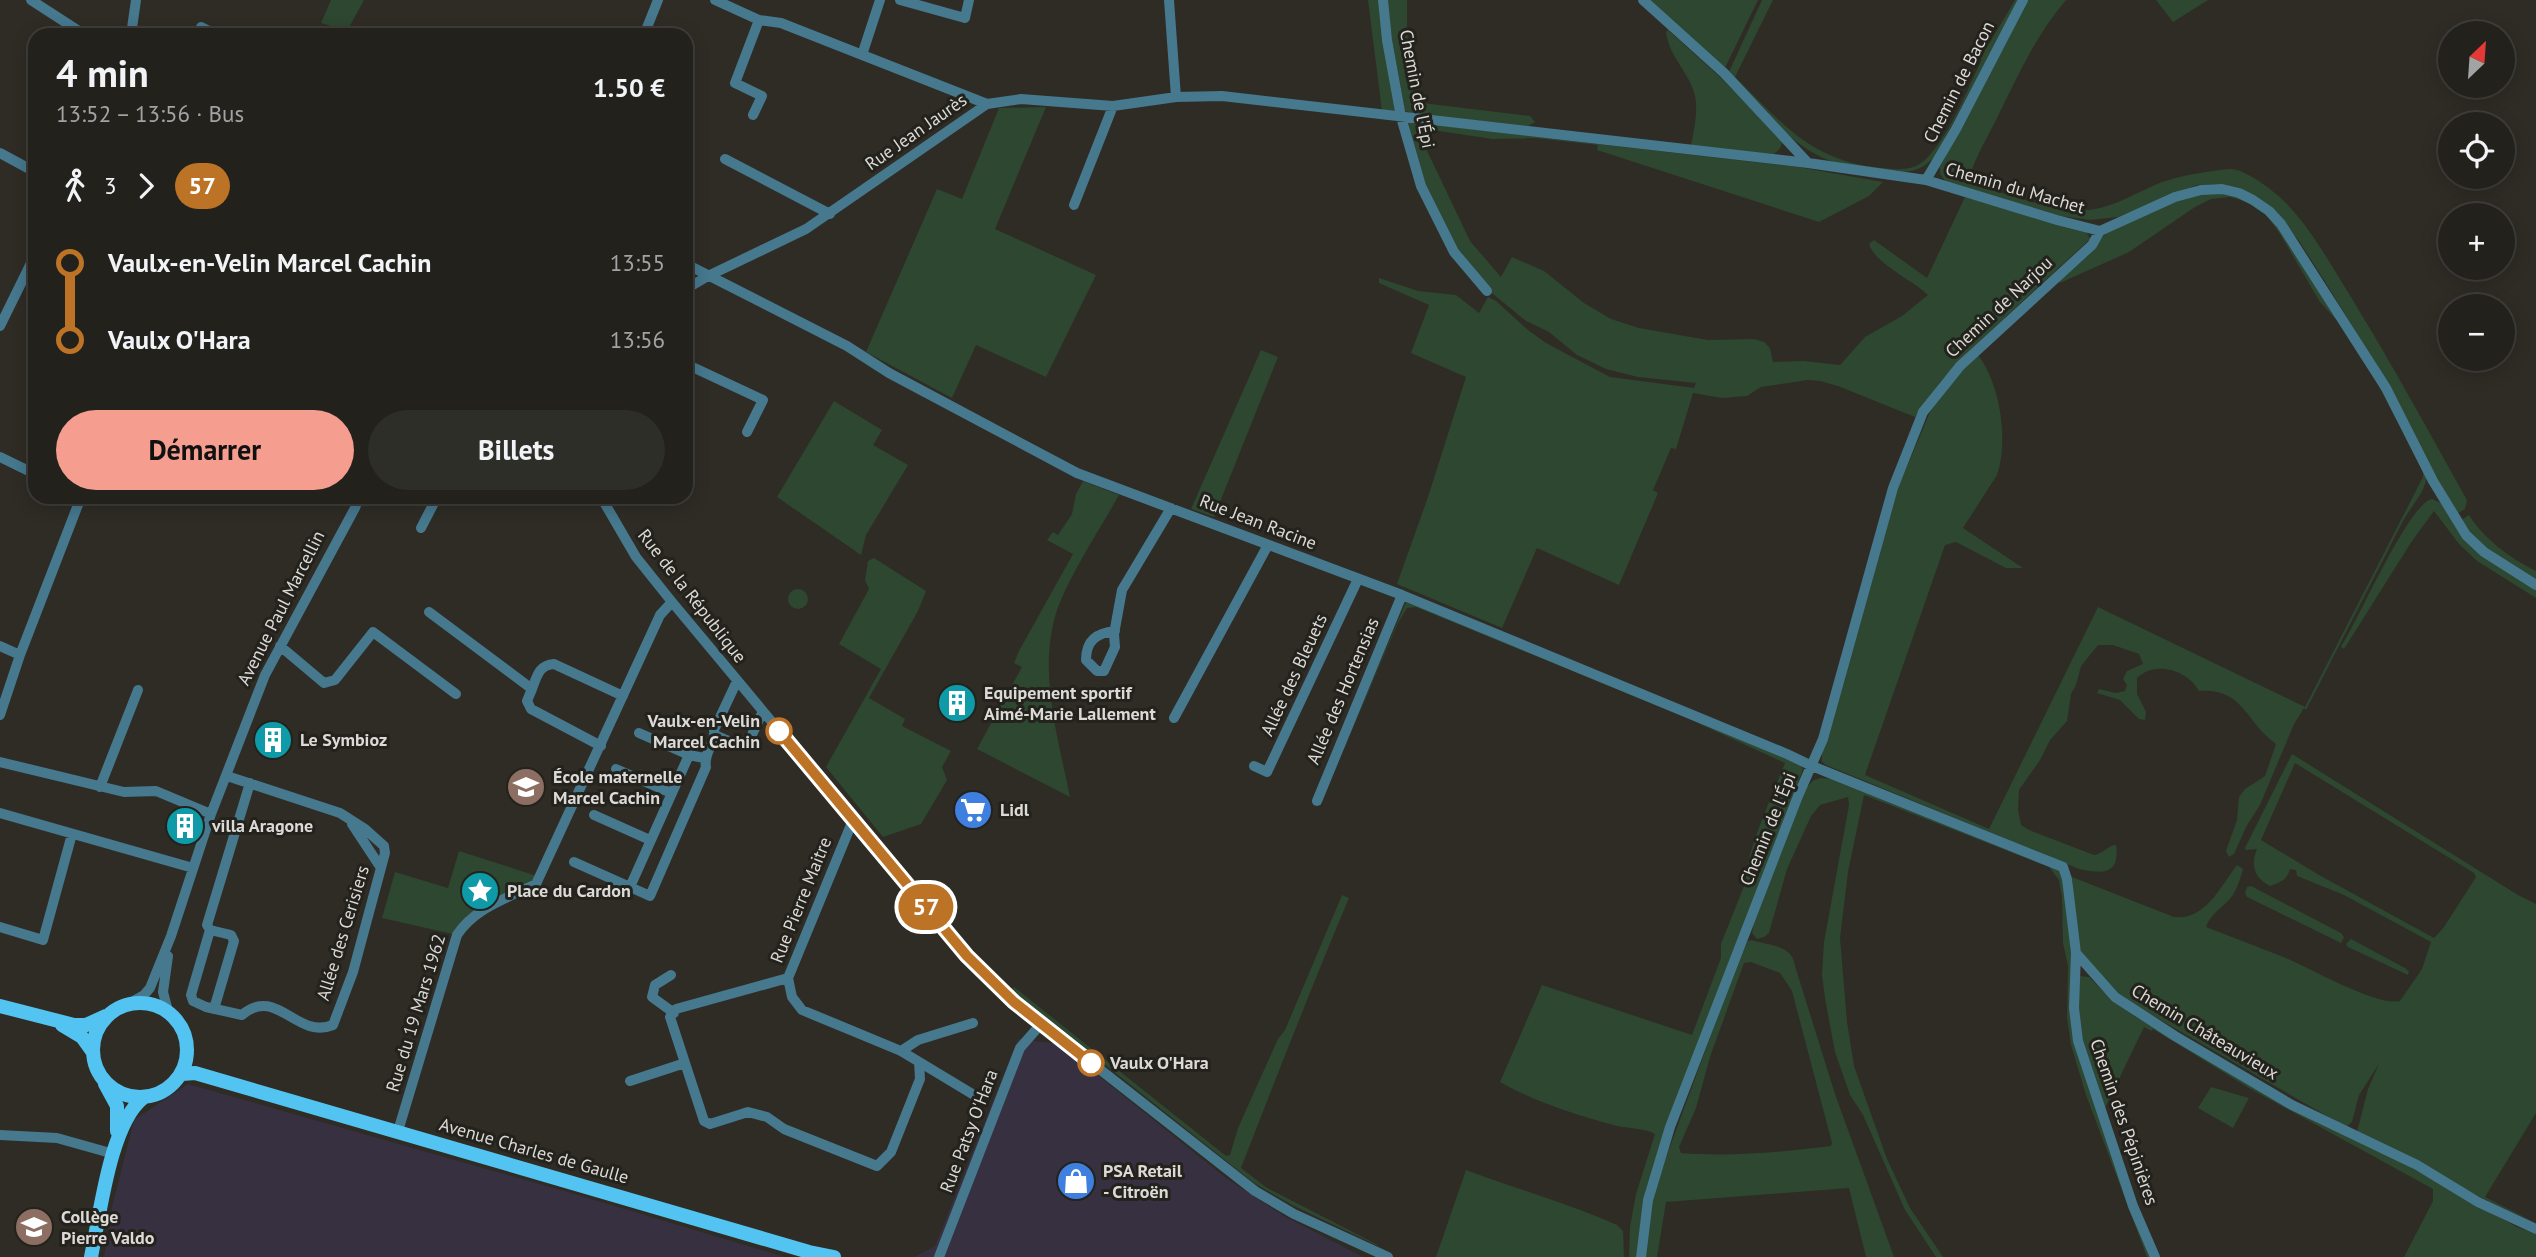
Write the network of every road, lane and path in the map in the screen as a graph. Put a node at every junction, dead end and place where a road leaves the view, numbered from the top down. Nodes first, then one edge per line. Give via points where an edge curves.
1 (31, 0) edge
2 (136, 0) edge
3 (658, 0) edge
4 (715, 0) edge
5 (880, 0) edge
6 (900, 0) edge
7 (969, 0) edge
8 (1169, 0) edge
9 (1383, 0) edge
10 (1643, 0) edge
11 (2022, 0) edge
12 (759, 20) junction
13 (74, 28) edge
14 (134, 28) edge
15 (647, 28) edge
16 (862, 55) junction
17 (1176, 97) junction
18 (987, 104) junction
19 (1113, 106) junction
20 (754, 115) dead end
21 (1401, 117) junction
22 (0, 153) edge
23 (725, 159) dead end
24 (1808, 163) junction
25 (28, 168) edge
26 (1926, 180) junction
27 (1074, 205) dead end
28 (830, 214) junction
29 (2101, 231) junction
30 (693, 268) edge
31 (28, 269) edge
32 (708, 276) junction
33 (693, 285) edge
34 (1487, 291) dead end
35 (0, 326) edge
36 (693, 367) edge
37 (1923, 412) joint
38 (747, 432) dead end
39 (0, 457) edge
40 (28, 471) edge
41 (77, 504) edge
42 (356, 504) edge
43 (433, 504) edge
44 (605, 504) edge
45 (1171, 508) junction
46 (421, 528) dead end
47 (1268, 545) junction
48 (1358, 579) junction
49 (2536, 585) edge
50 (1402, 595) junction
51 (672, 602) junction
52 (429, 612) dead end
53 (1115, 631) dead end
54 (0, 646) edge
55 (280, 646) junction
56 (20, 655) junction
57 (737, 681) junction
58 (532, 689) junction
59 (138, 690) dead end
60 (456, 694) dead end
61 (623, 696) junction
62 (763, 711) junction
63 (0, 715) edge
64 (1174, 718) dead end
65 (639, 733) dead end
66 (715, 735) junction
67 (601, 746) junction
68 (689, 755) junction
69 (704, 758) junction
70 (0, 762) edge
71 (1254, 766) dead end
72 (1812, 766) junction
73 (616, 769) dead end
74 (227, 775) junction
75 (250, 783) junction
76 (100, 787) junction
77 (671, 793) junction
78 (1317, 801) dead end
79 (0, 813) edge
80 (211, 814) junction
81 (594, 816) dead end
82 (348, 818) junction
83 (853, 820) junction
84 (72, 834) junction
85 (650, 840) junction
86 (575, 862) dead end
87 (192, 868) junction
88 (381, 869) junction
89 (630, 887) junction
90 (0, 927) edge
91 (210, 930) junction
92 (171, 936) junction
93 (2076, 953) junction
94 (671, 975) dead end
95 (788, 978) junction
96 (128, 1004) junction
97 (0, 1006) edge
98 (217, 1010) junction
99 (167, 1011) junction
100 (674, 1013) junction
101 (107, 1015) junction
102 (55, 1022) junction
103 (973, 1023) dead end
104 (1041, 1024) junction
105 (92, 1051) junction
106 (901, 1051) junction
107 (186, 1056) junction
108 (919, 1062) junction
109 (685, 1063) junction
110 (182, 1074) junction
111 (103, 1080) junction
112 (223, 1081) junction
113 (630, 1081) dead end
114 (974, 1095) dead end
115 (143, 1098) junction
116 (398, 1131) junction
117 (0, 1135) edge
118 (114, 1154) junction
119 (2536, 1229) edge
120 (91, 1257) edge
121 (834, 1257) edge
122 (939, 1257) edge
123 (1388, 1257) edge
124 (1641, 1257) edge
125 (2155, 1257) edge

1 - 13 street
2 - 14 street
3 - 15 street
4 - 12 street
5 - 16 street
6 - 7 street via 965,18
8 - 17 street
9 - 21 street, Chemin de l'Épi
10 - 24 street via 1724,73
11 - 26 street, Chemin de Bacon
12 - 16 street via 781,23
12 - 20 street via 735,83 762,96
16 - 18 street
17 - 19 street, Rue Jean Jaurès
17 - 21 street, Rue Jean Jaurès via 1222,96
18 - 19 street, Rue Jean Jaurès via 1021,99
18 - 28 street, Rue Jean Jaurès
19 - 27 street
21 - 24 street, Chemin du Machet
21 - 34 street, Chemin de l'Épi via 1421,186 1442,232
22 - 25 street
23 - 28 street
24 - 26 street, Chemin du Machet
26 - 29 street, Chemin du Machet
28 - 32 street, Rue Jean Jaurès
29 - 37 street, Chemin de Narjou via 2092,246 1950,376
29 - 49 street, Chemin du Machet via 2201,190 2239,193 2269,211 2300,250 2386,388 2466,535
30 - 32 street, Rue Jean Racine
31 - 35 street
32 - 33 street, Rue Jean Jaurès
32 - 45 street, Rue Jean Racine via 848,346 889,373 1077,473
36 - 38 street via 763,400
37 - 72 street, Chemin de l'Épi via 1893,488
39 - 40 street
41 - 56 street
42 - 55 street, Avenue Paul Marcellin
43 - 46 street
44 - 51 street, Rue de la République via 636,557
45 - 47 street, Rue Jean Racine
45 - 53 street via 1122,590
47 - 48 street, Rue Jean Racine
47 - 64 street
48 - 50 street, Rue Jean Racine
48 - 71 street, Allée des Bleuets via 1267,772
50 - 72 street, Rue Jean Racine
50 - 78 street, Allée des Hortensias
51 - 57 street, Rue de la République
51 - 61 street, Rue du 19 Mars 1962 via 660,615
52 - 58 street
54 - 56 street
55 - 60 street via 324,683 335,680 373,632
55 - 74 street, Avenue Paul Marcellin
56 - 63 street
57 - 62 street, Rue de la République
57 - 66 street
58 - 61 street via 541,668 554,664
58 - 67 street via 527,706
59 - 76 street
61 - 67 street, Rue du 19 Mars 1962
62 - 66 street via 750,739 736,744
62 - 83 street, Rue de la République
65 - 68 street
66 - 69 street
67 - 116 street, Rue du 19 Mars 1962 via 536,884 487,907 457,935
68 - 69 street
68 - 77 street
69 - 89 street via 706,767 650,896
70 - 76 street
72 - 93 street via 2063,867
72 - 124 street, Chemin de l'Épi via 1670,1127 1648,1200
73 - 77 street
74 - 75 street, Allée des Cerisiers
74 - 80 street, Avenue Paul Marcellin
75 - 82 street, Allée des Cerisiers
75 - 91 street via 207,925
76 - 80 street via 156,791
77 - 85 street
79 - 84 street
80 - 87 street, Avenue Paul Marcellin
81 - 85 street
82 - 88 street
82 - 88 street, Allée des Cerisiers via 384,846 387,853
83 - 95 street, Rue Pierre Maitre
83 - 104 street, Rue de la République via 967,956
84 - 87 street
84 - 90 street via 43,940
85 - 89 street
86 - 89 street
87 - 92 street, Avenue Paul Marcellin
88 - 98 street, Allée des Cerisiers via 353,972 333,1025 323,1030 262,1004 242,1015
91 - 98 street via 231,935 234,941
91 - 98 street via 191,995 193,1001
92 - 96 street, Avenue Paul Marcellin via 150,988
92 - 99 street, Avenue Paul Marcellin via 163,992
93 - 119 street, Chemin Châteauvieux via 2115,997 2175,1036 2323,1121
93 - 125 street, Chemin des Pépinières via 2074,1008 2084,1065
94 - 100 street via 655,985 652,997
95 - 100 street
95 - 106 street, Rue Pierre Maitre via 792,997 802,1010
96 - 99 main road via 148,1003
96 - 101 main road
97 - 102 main road
99 - 107 main road via 185,1033
100 - 109 street via 670,1017
101 - 102 main road via 86,1025
101 - 105 main road
102 - 105 main road via 82,1037
103 - 106 street via 918,1040
104 - 122 street, Rue Patsy O'Hara via 1020,1048
104 - 123 street, Rue de la République via 1255,1191
105 - 111 main road
106 - 108 street, Rue Pierre Maitre
107 - 110 main road
107 - 112 main road, Avenue Charles de Gaulle
108 - 109 street via 920,1079 891,1152 877,1166 748,1112 710,1124 704,1121
108 - 114 street, Rue Pierre Maitre
109 - 113 street
110 - 112 main road, Avenue Charles de Gaulle
110 - 115 main road via 165,1091
111 - 115 main road via 114,1090
111 - 118 main road via 117,1106
112 - 116 main road, Avenue Charles de Gaulle
115 - 118 main road via 124,1122
116 - 121 main road, Avenue Charles de Gaulle
117 - 118 street via 57,1138
118 - 120 main road

